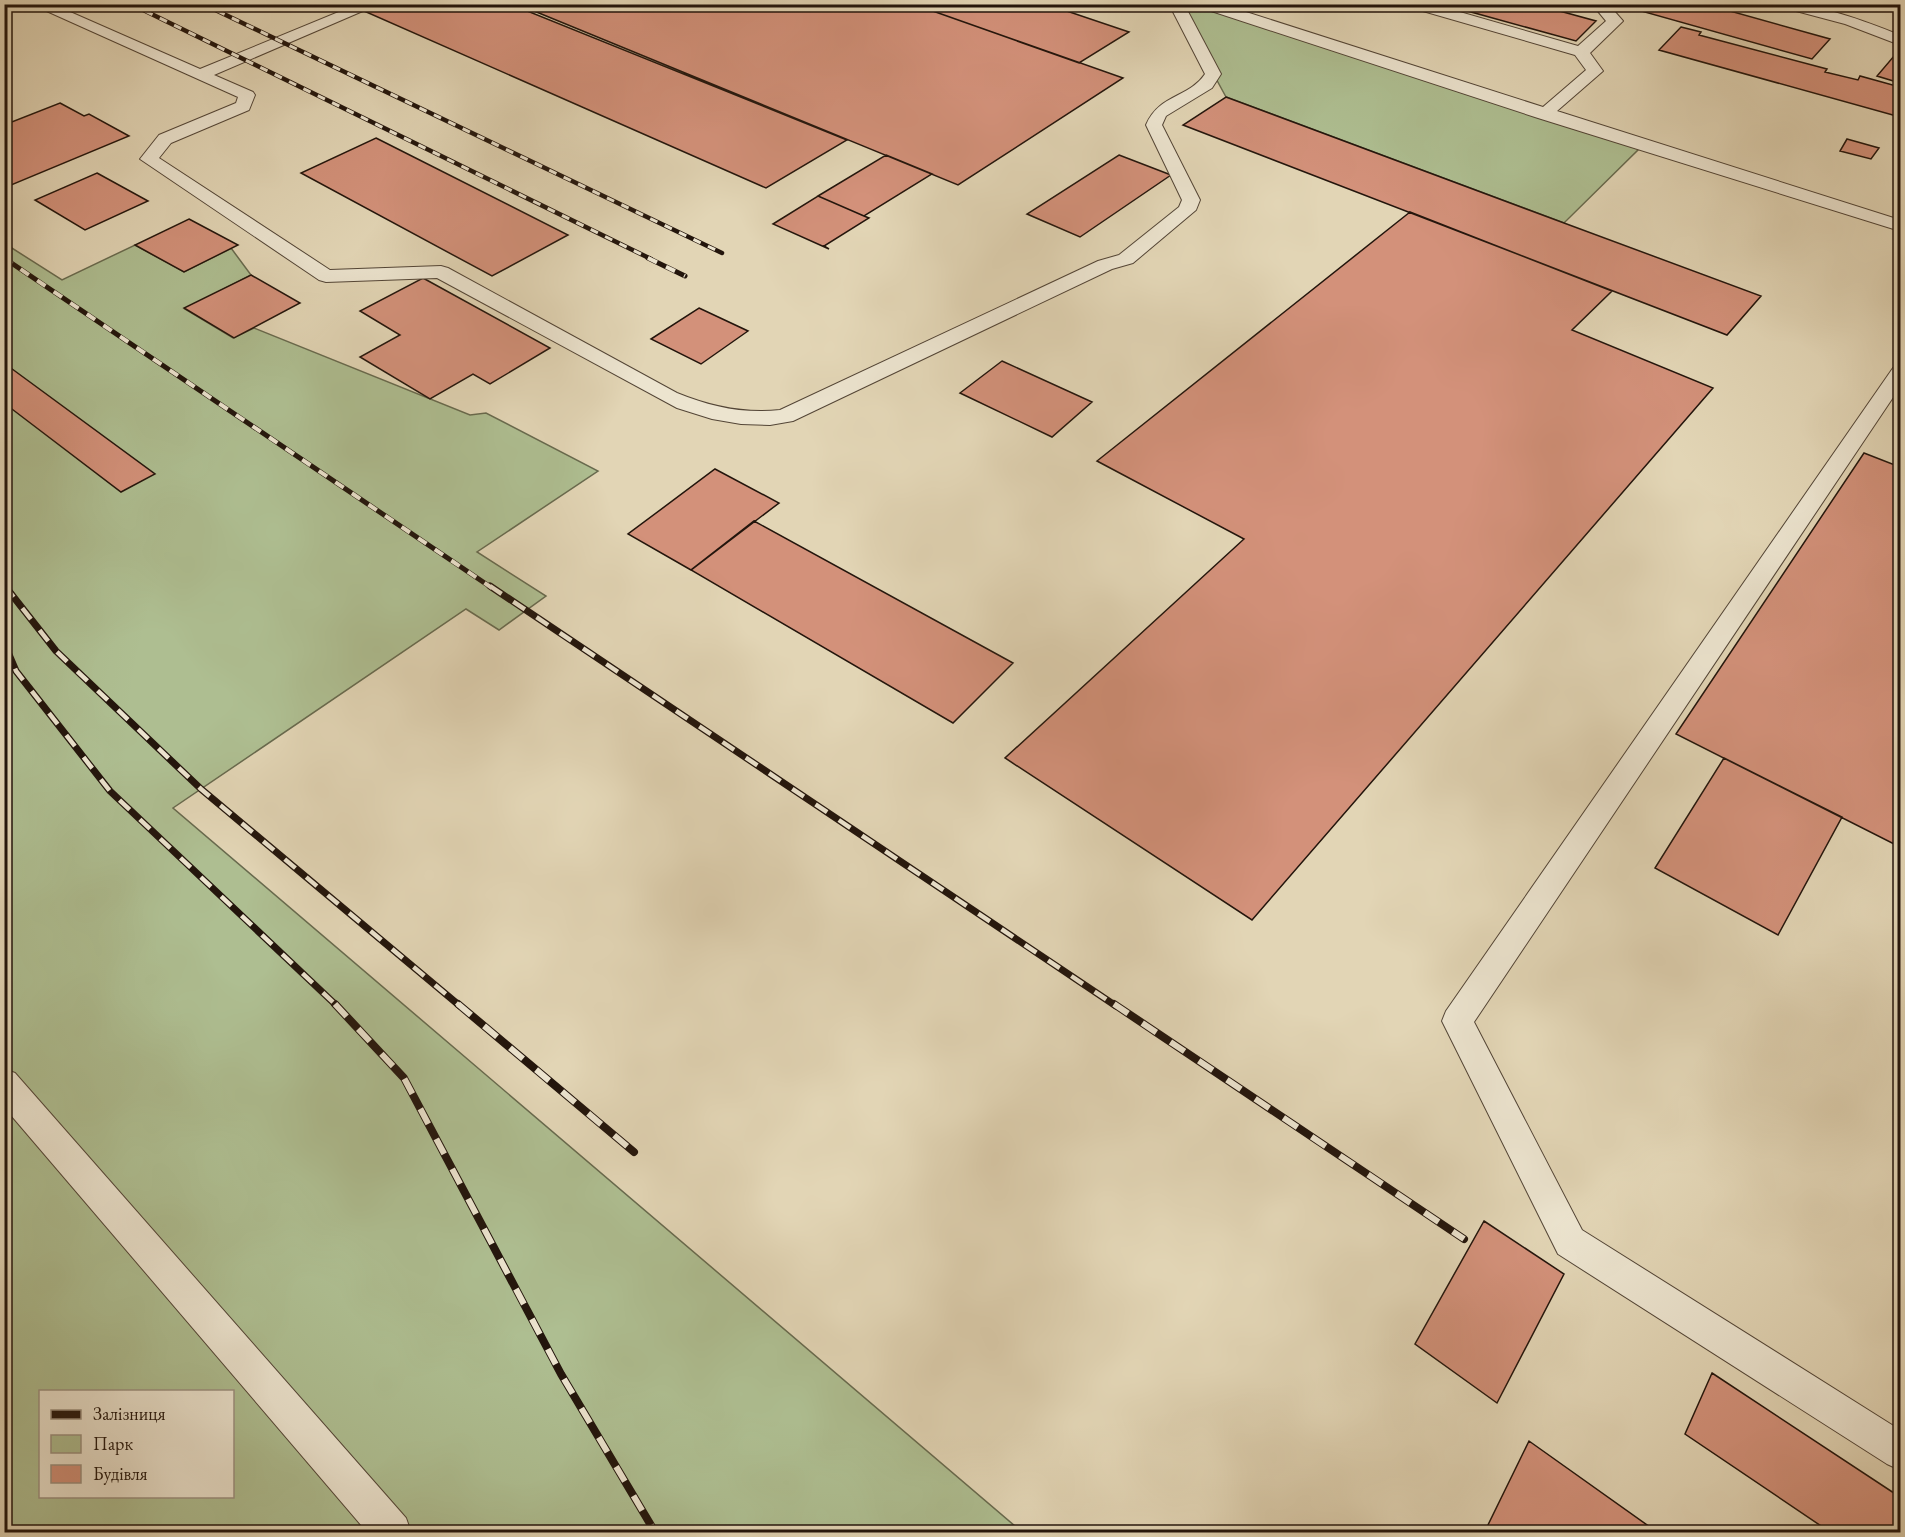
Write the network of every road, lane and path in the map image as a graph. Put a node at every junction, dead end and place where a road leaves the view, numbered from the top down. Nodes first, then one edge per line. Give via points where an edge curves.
1 (38, 4) edge
2 (372, 4) edge
3 (1176, 4) edge
4 (1204, 4) edge
5 (1414, 4) edge
6 (1599, 4) edge
7 (1786, 4) edge
8 (1900, 40) edge
9 (1581, 52) junction
10 (202, 74) junction
11 (1544, 114) junction
12 (1900, 226) edge
13 (1900, 372) edge
14 (4, 1083) edge
15 (1900, 1451) edge
16 (392, 1533) edge

1 - 10 lane
2 - 10 lane
3 - 10 lane via 1213,74 1206,85 1159,113 1154,125 1191,200 1187,210 1126,259 1105,265 785,416 760,420 709,412 670,398 441,272 326,276 149,159 165,139 243,106 247,95
4 - 11 lane
5 - 9 lane
6 - 9 lane via 1615,21
7 - 8 lane via 1850,21
9 - 11 lane via 1595,71
11 - 12 lane
13 - 15 lane via 1457,1021 1570,1242
14 - 16 lane

